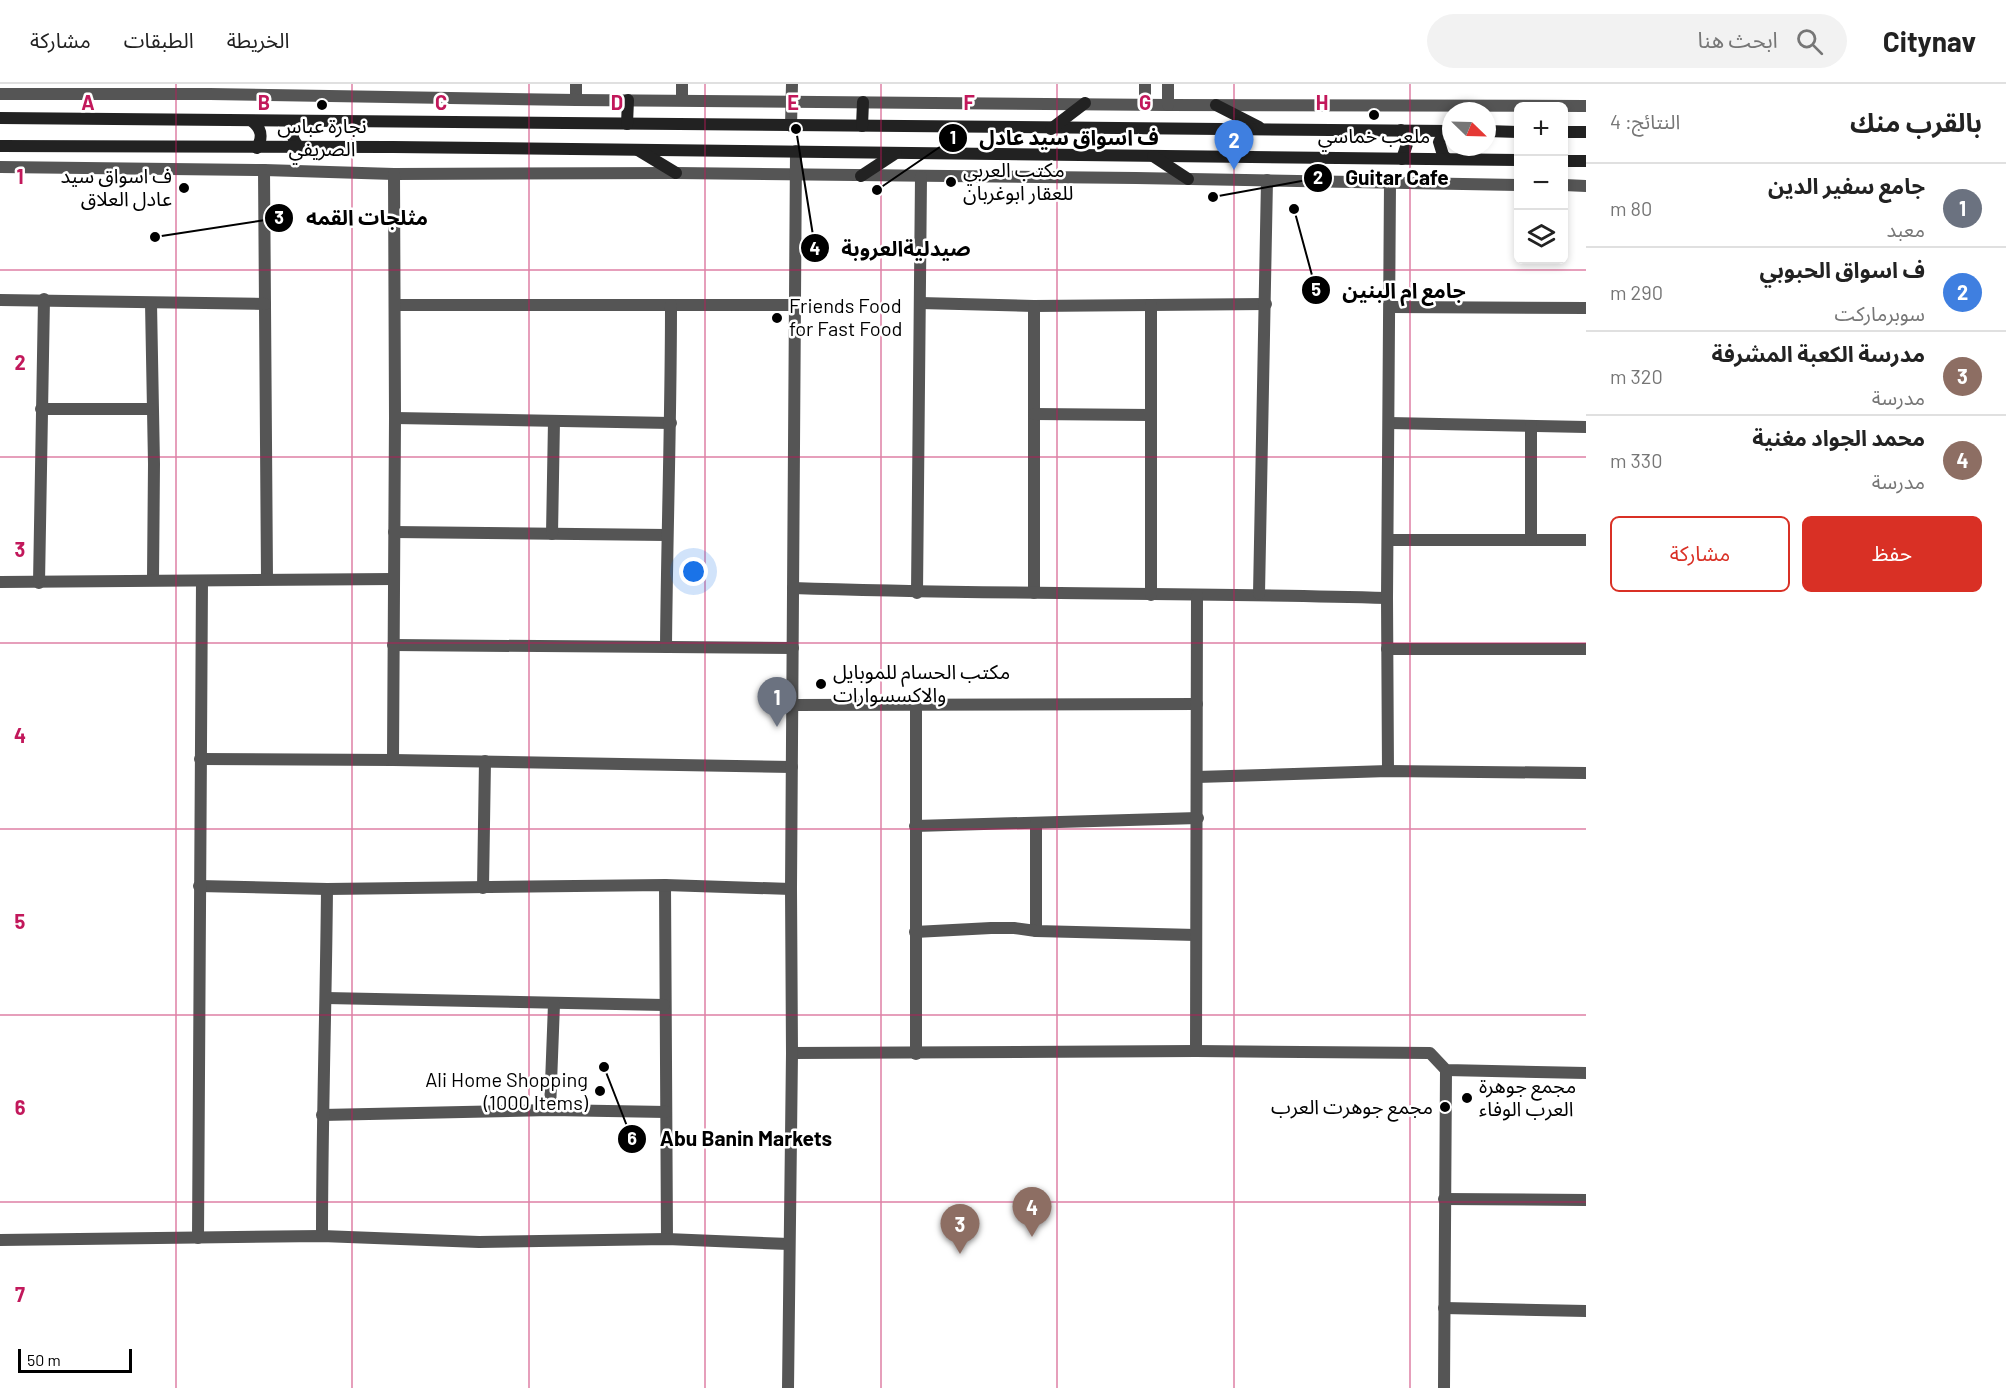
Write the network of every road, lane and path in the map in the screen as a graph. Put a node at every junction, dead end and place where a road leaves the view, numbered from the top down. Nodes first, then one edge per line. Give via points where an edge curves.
1 (576, 84) edge
2 (682, 84) edge
3 (792, 84) edge
4 (1145, 84) edge
5 (1168, 84) edge
6 (110, 89) edge
7 (210, 89) edge
8 (7, 90) edge
9 (576, 100) junction
10 (628, 100) junction
11 (682, 100) junction
12 (791, 101) junction
13 (863, 102) junction
14 (1085, 103) junction
15 (1145, 104) junction
16 (1168, 105) junction
17 (1216, 105) junction
18 (1586, 106) edge
19 (0, 118) edge
20 (252, 121) junction
21 (298, 122) junction
22 (627, 124) junction
23 (791, 126) junction
24 (862, 126) junction
25 (1051, 129) junction
26 (1263, 129) junction
27 (1401, 130) junction
28 (1442, 131) edge
29 (1496, 131) edge
30 (1514, 132) edge
31 (1568, 132) edge
32 (1586, 132) edge
33 (0, 146) edge
34 (257, 148) junction
35 (300, 148) junction
36 (637, 150) junction
37 (796, 152) junction
38 (896, 153) junction
39 (1152, 155) junction
40 (1444, 156) edge
41 (1402, 159) junction
42 (1447, 159) junction
43 (1514, 160) edge
44 (1568, 160) edge
45 (1586, 161) edge
46 (0, 167) edge
47 (264, 170) junction
48 (676, 173) junction
49 (394, 174) junction
50 (795, 174) junction
51 (861, 176) junction
52 (921, 177) junction
53 (1188, 179) junction
54 (1267, 180) junction
55 (1390, 184) junction
56 (1514, 185) edge
57 (1568, 185) edge
58 (1586, 186) edge
59 (44, 299) junction
60 (0, 300) edge
61 (151, 303) junction
62 (920, 303) junction
63 (265, 304) junction
64 (671, 304) junction
65 (1266, 304) junction
66 (395, 305) junction
67 (795, 305) junction
68 (1151, 305) junction
69 (1034, 306) junction
70 (1390, 307) junction
71 (1586, 308) edge
72 (42, 409) junction
73 (152, 409) junction
74 (1034, 414) junction
75 (1151, 416) junction
76 (395, 418) junction
77 (554, 421) junction
78 (671, 423) junction
79 (1389, 423) junction
80 (1531, 426) junction
81 (1586, 427) edge
82 (394, 532) junction
83 (552, 534) junction
84 (667, 535) junction
85 (1388, 540) junction
86 (1531, 540) junction
87 (1586, 540) edge
88 (153, 579) junction
89 (267, 579) junction
90 (393, 579) junction
91 (202, 581) junction
92 (0, 582) edge
93 (39, 583) junction
94 (793, 588) junction
95 (917, 592) junction
96 (1034, 593) junction
97 (1259, 594) junction
98 (1151, 595) junction
99 (1197, 595) junction
100 (1387, 598) junction
101 (393, 645) junction
102 (666, 647) junction
103 (793, 648) junction
104 (1586, 649) edge
105 (1387, 650) junction
106 (1197, 704) junction
107 (792, 705) junction
108 (916, 705) junction
109 (201, 759) junction
110 (393, 760) junction
111 (485, 761) junction
112 (792, 767) junction
113 (1388, 771) junction
114 (1586, 773) edge
115 (1197, 777) junction
116 (1198, 818) junction
117 (1036, 823) junction
118 (915, 826) junction
119 (664, 885) junction
120 (200, 886) junction
121 (483, 888) junction
122 (327, 889) junction
123 (791, 889) junction
124 (1036, 931) junction
125 (915, 932) junction
126 (1196, 935) junction
127 (326, 998) junction
128 (554, 1004) junction
129 (664, 1005) junction
130 (1196, 1051) junction
131 (792, 1053) junction
132 (916, 1053) junction
133 (1446, 1070) junction
134 (1586, 1073) edge
135 (550, 1110) junction
136 (666, 1112) junction
137 (322, 1115) junction
138 (1444, 1199) junction
139 (1586, 1200) edge
140 (322, 1236) junction
141 (198, 1238) junction
142 (667, 1239) junction
143 (0, 1240) edge
144 (789, 1244) junction
145 (1444, 1308) junction
146 (1586, 1311) edge
147 (788, 1388) edge
148 (1444, 1388) edge

1 - 9 street
2 - 11 street
3 - 12 street
4 - 15 street
5 - 16 street
6 - 7 street
6 - 8 street
7 - 9 street
9 - 10 street
10 - 11 street
10 - 22 main road
11 - 12 street
12 - 13 street
12 - 23 street
13 - 14 street
13 - 24 main road
14 - 15 street
14 - 25 main road
15 - 16 street
16 - 17 street
17 - 18 street
17 - 26 main road
19 - 20 main road
20 - 21 main road
20 - 34 main road via 261,133
21 - 22 main road
21 - 35 main road via 292,135
22 - 23 main road
23 - 24 main road
24 - 25 main road
25 - 26 main road
26 - 27 main road
27 - 28 main road
27 - 41 main road via 1407,144
29 - 30 main road
31 - 32 main road
33 - 34 main road
34 - 35 main road
35 - 36 main road
36 - 37 main road
36 - 48 main road
37 - 38 main road
37 - 50 street
38 - 39 main road
38 - 51 main road
39 - 41 main road
39 - 53 main road
40 - 42 main road
41 - 42 main road
42 - 43 main road
44 - 45 main road
46 - 47 street
47 - 49 street
47 - 63 street
48 - 49 street
48 - 50 street
49 - 66 street
50 - 51 street
50 - 67 street
51 - 52 street
52 - 53 street
52 - 62 street
53 - 54 street
54 - 55 street
54 - 65 street
55 - 56 street
55 - 70 street
57 - 58 street
59 - 60 street
59 - 61 street
59 - 72 street
61 - 63 street
61 - 73 street
62 - 69 street
62 - 95 street
63 - 89 street
64 - 66 street
64 - 67 street
64 - 78 street
65 - 68 street
65 - 97 street
66 - 76 street
67 - 94 street
68 - 69 street
68 - 75 street
69 - 74 street
70 - 71 street
70 - 79 street
72 - 73 street
72 - 93 street
73 - 88 street
74 - 75 street
74 - 96 street
75 - 98 street
76 - 77 street
76 - 82 street
77 - 78 street
77 - 83 street
78 - 84 street
79 - 80 street
79 - 85 street
80 - 81 street
80 - 86 street
82 - 83 street
82 - 90 street
83 - 84 street
84 - 102 street
85 - 86 street
85 - 100 street
86 - 87 street
88 - 91 street
88 - 93 street
89 - 90 street
89 - 91 street
90 - 101 street
91 - 109 street
92 - 93 street
94 - 95 street
94 - 103 street
95 - 96 street
96 - 98 street
97 - 99 street
97 - 100 street
98 - 99 street
99 - 106 street
100 - 105 street
101 - 102 street
101 - 110 street
102 - 103 street
103 - 107 street
104 - 105 street
105 - 113 street
106 - 108 street
106 - 115 street
107 - 108 street
107 - 112 street
108 - 118 street
109 - 110 street
109 - 120 street
110 - 111 street
111 - 112 street
111 - 121 street
112 - 123 street
113 - 114 street
113 - 115 street
115 - 116 street
116 - 117 street
116 - 126 street
117 - 118 street
117 - 124 street
118 - 125 street
119 - 121 street
119 - 123 street
119 - 129 street
120 - 122 street
120 - 141 street
121 - 122 street
122 - 127 street
123 - 131 street
124 - 125 street via 1003,928
124 - 126 street
125 - 132 street
126 - 130 street
127 - 128 street
127 - 137 street
128 - 129 street
128 - 135 street
129 - 136 street
130 - 132 street
130 - 133 street via 1430,1053
131 - 132 street
131 - 144 street
133 - 134 street
133 - 138 street
135 - 136 street
135 - 137 street
136 - 142 street
137 - 140 street
138 - 139 street
138 - 145 street
140 - 141 street
140 - 142 street via 479,1242
141 - 143 street
142 - 144 street
144 - 147 street
145 - 146 street
145 - 148 street

